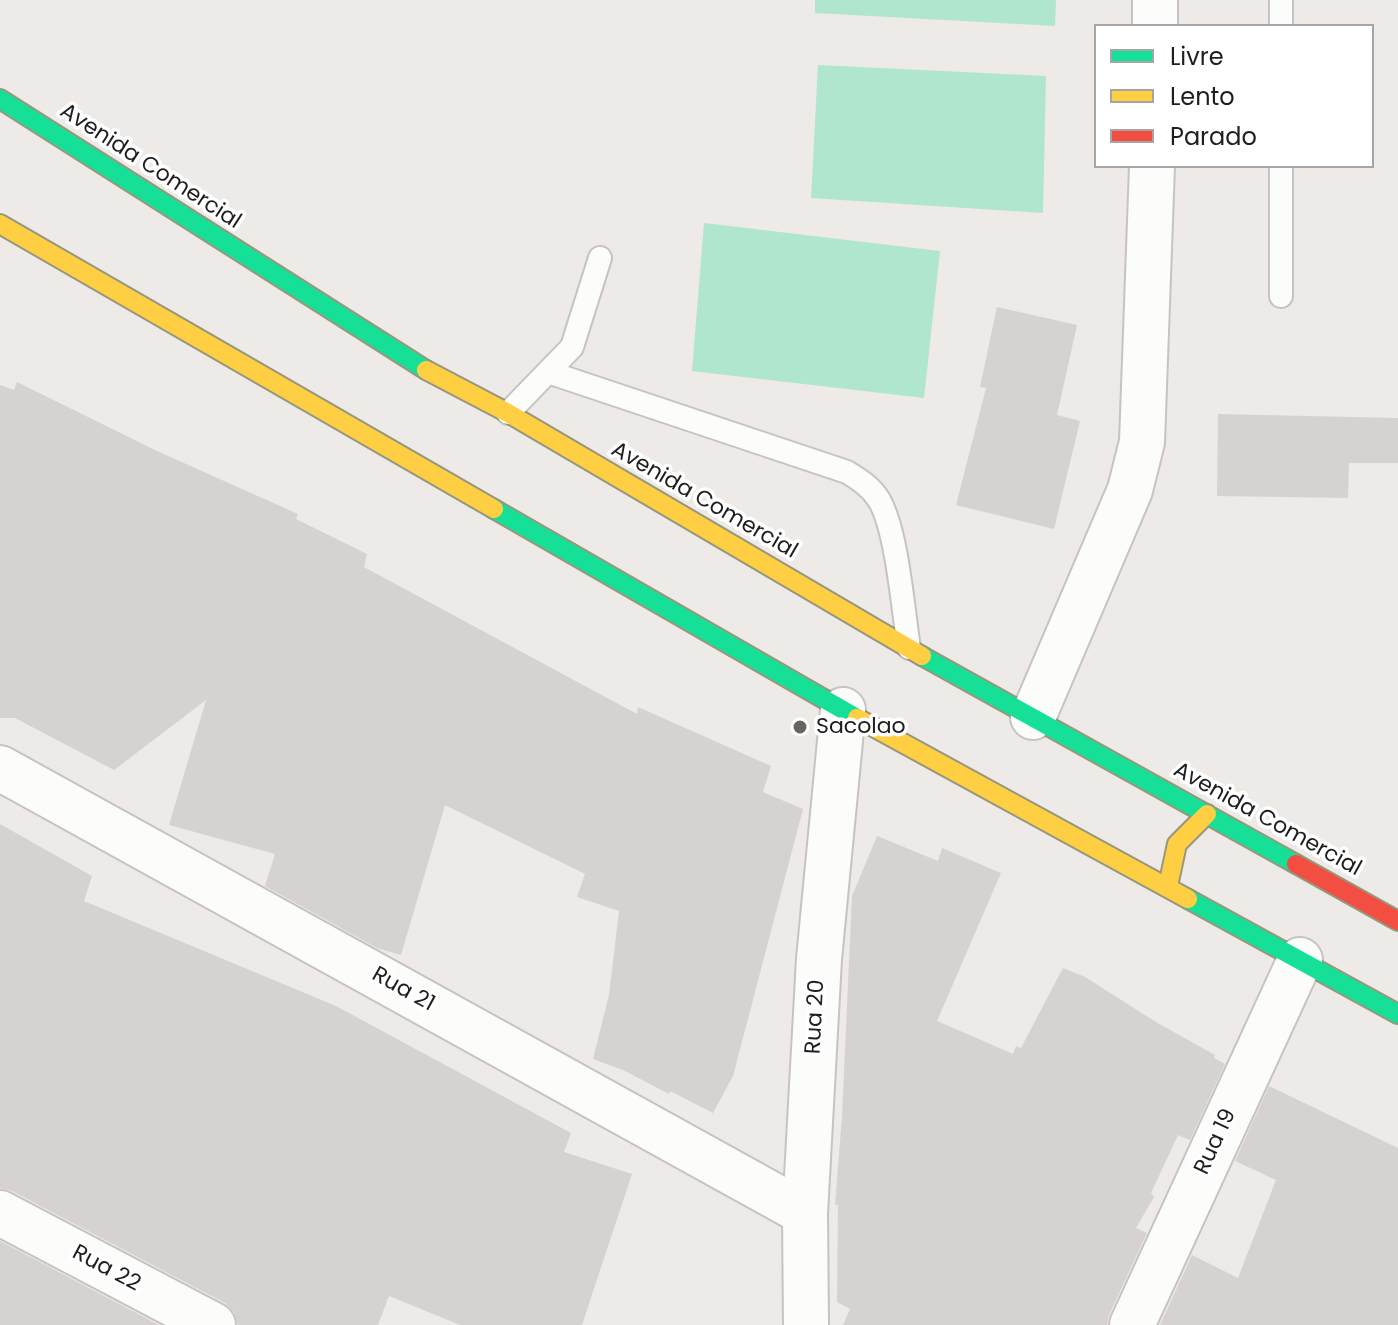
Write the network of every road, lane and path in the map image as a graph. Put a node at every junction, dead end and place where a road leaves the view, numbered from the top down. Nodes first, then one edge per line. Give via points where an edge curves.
1 (1155, 0) edge
2 (1281, 0) edge
3 (1155, 24) edge
4 (1281, 24) edge
5 (0, 99) edge
6 (1152, 168) edge
7 (1281, 168) edge
8 (0, 224) edge
9 (600, 258) dead end
10 (1281, 296) dead end
11 (548, 372) junction
12 (508, 413) junction
13 (910, 649) junction
14 (843, 710) junction
15 (1033, 717) junction
16 (0, 768) edge
17 (1207, 814) junction
18 (1168, 886) junction
19 (1398, 921) edge
20 (1300, 960) junction
21 (1396, 1010) edge
22 (0, 1213) edge
23 (805, 1213) junction
24 (213, 1325) edge
25 (806, 1325) edge
26 (1132, 1325) edge

1 - 3 street
2 - 4 lane
5 - 12 street, Avenida Comercial via 425,370
6 - 15 street via 1142,442 1130,490
7 - 10 lane
8 - 14 street
9 - 11 lane via 572,347
11 - 12 lane
11 - 13 lane via 847,472 866,484 889,522
12 - 13 street, Avenida Comercial
13 - 15 street, Avenida Comercial
14 - 18 street
14 - 23 street, Rua 20 via 819,959
15 - 17 street, Avenida Comercial
16 - 23 street, Rua 21
17 - 18 street via 1172,851
17 - 19 street, Avenida Comercial
18 - 20 street
20 - 21 street
20 - 26 street, Rua 19
22 - 24 street, Rua 22
23 - 25 street, Rua 20

